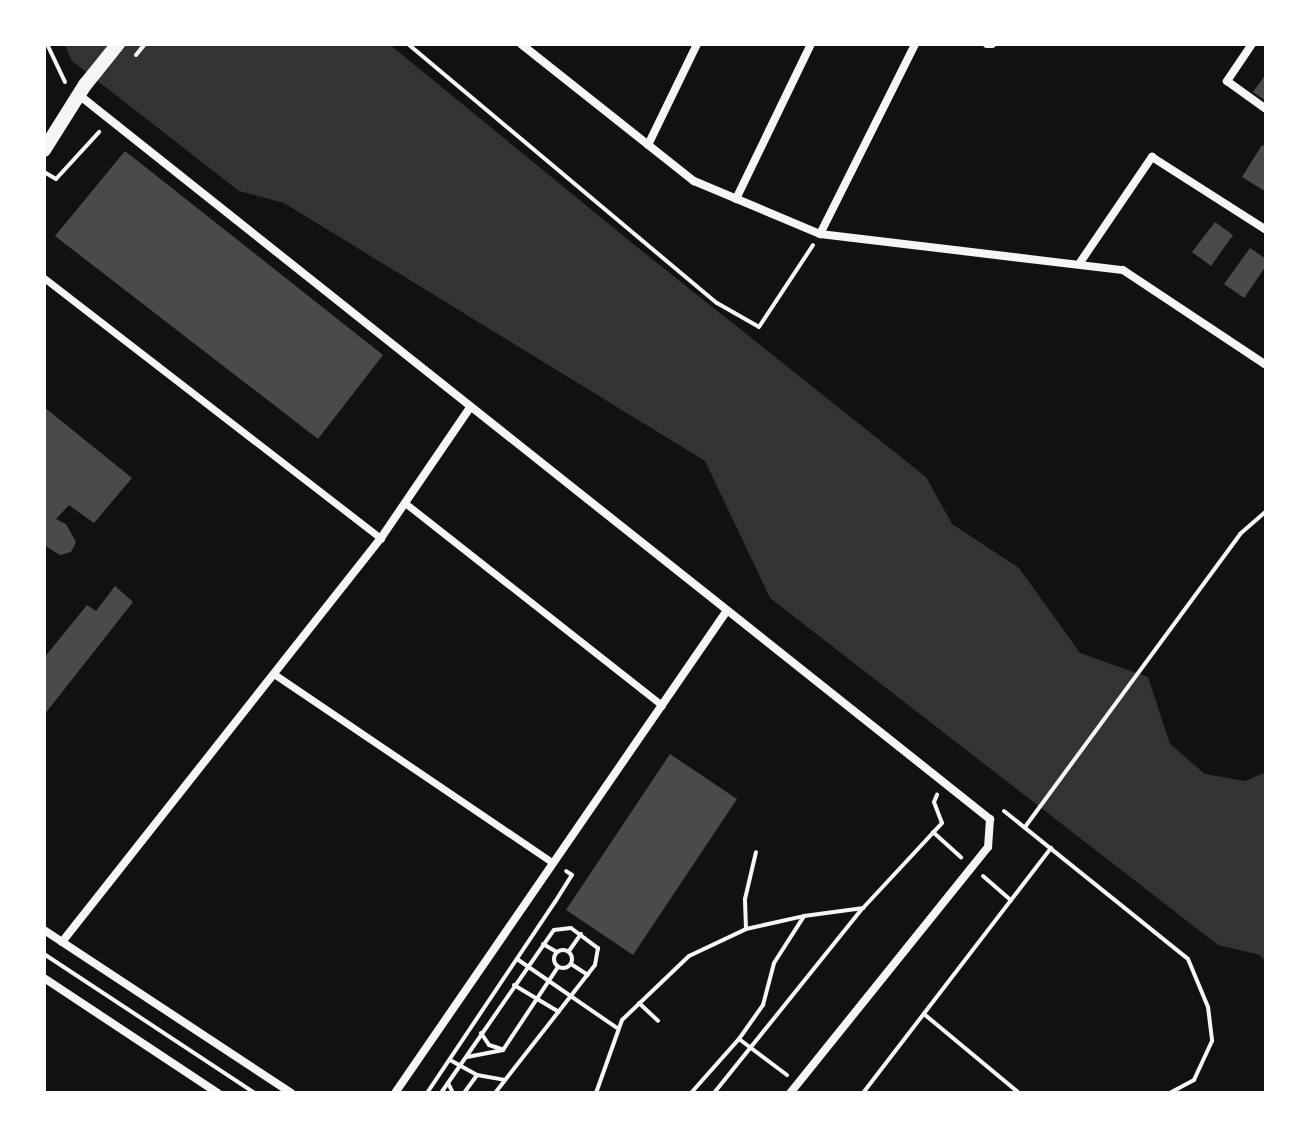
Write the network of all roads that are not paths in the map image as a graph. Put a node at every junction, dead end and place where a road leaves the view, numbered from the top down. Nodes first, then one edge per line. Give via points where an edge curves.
1 (118, 44) edge
2 (521, 44) edge
3 (697, 44) edge
4 (811, 44) edge
5 (915, 44) edge
6 (1252, 44) edge
7 (82, 90) junction
8 (1266, 109) edge
9 (648, 145) junction
10 (44, 150) edge
11 (736, 199) junction
12 (1266, 230) edge
13 (820, 234) junction
14 (1079, 264) junction
15 (44, 278) edge
16 (1266, 365) edge
17 (469, 409) junction
18 (405, 503) junction
19 (381, 538) junction
20 (726, 612) junction
21 (274, 674) junction
22 (662, 705) junction
23 (552, 862) junction
24 (44, 930) edge
25 (62, 942) junction
26 (44, 978) edge
27 (218, 1093) edge
28 (291, 1093) edge
29 (395, 1093) edge
30 (790, 1093) edge

1 - 7 street
2 - 9 street
3 - 9 street
4 - 11 street
5 - 13 street
6 - 8 street via 1227,81
7 - 10 street
7 - 17 street via 111,121
9 - 11 street via 694,181
11 - 13 street
12 - 14 street via 1152,157
13 - 14 street
14 - 16 street via 1123,270
15 - 19 street
17 - 18 street
17 - 20 street
18 - 19 street
18 - 22 street
19 - 21 street
20 - 22 street
20 - 30 street via 990,819 988,847
21 - 23 street
21 - 25 street
22 - 23 street
23 - 29 street
24 - 25 street
25 - 28 street
26 - 27 street

